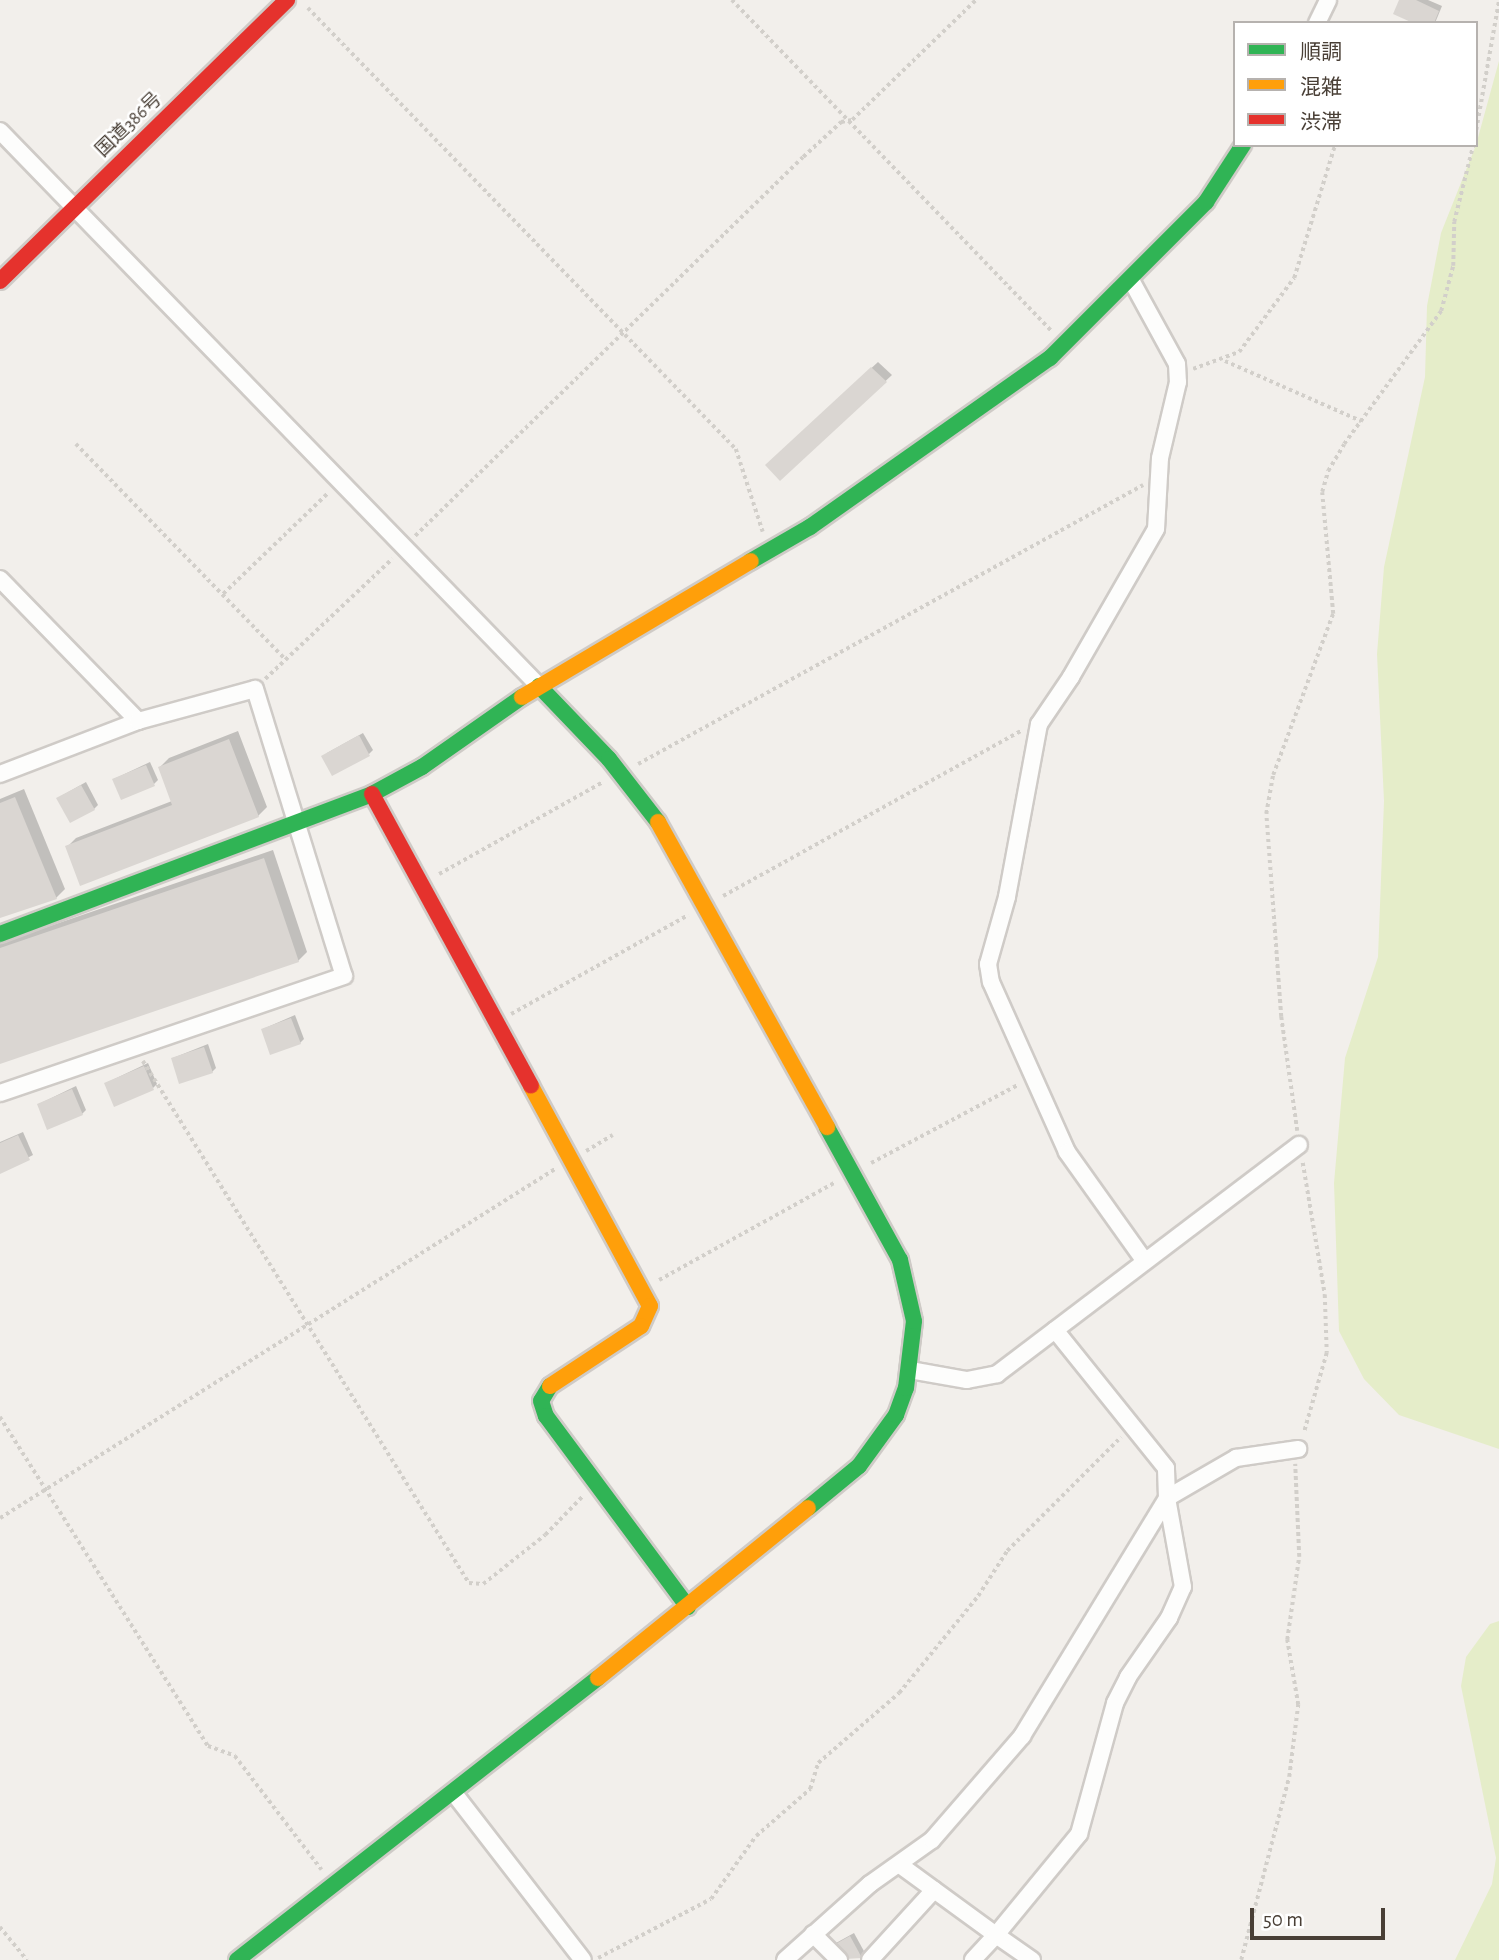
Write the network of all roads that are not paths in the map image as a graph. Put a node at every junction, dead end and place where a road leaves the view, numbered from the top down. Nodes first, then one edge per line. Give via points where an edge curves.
1 (287, 0) edge
2 (1328, 0) edge
3 (1318, 21) edge
4 (0, 131) edge
5 (1242, 147) edge
6 (74, 208) junction
7 (1131, 280) junction
8 (0, 281) edge
9 (0, 579) edge
10 (539, 687) junction
11 (138, 721) junction
12 (0, 774) edge
13 (372, 794) junction
14 (296, 823) junction
15 (0, 934) edge
16 (0, 1093) edge
17 (1299, 1145) road end
18 (1144, 1260) junction
19 (1055, 1331) junction
20 (910, 1370) junction
21 (1298, 1449) road end
22 (1167, 1498) junction
23 (688, 1607) junction
24 (453, 1792) junction
25 (900, 1865) junction
26 (934, 1890) junction
27 (813, 1934) junction
28 (996, 1935) junction
29 (237, 1960) edge
30 (583, 1960) edge
31 (785, 1960) edge
32 (839, 1960) edge
33 (870, 1960) edge
34 (973, 1960) edge
35 (1032, 1960) edge

1 - 6 main road, 国道386号
2 - 3 street
4 - 6 street
5 - 7 main road via 1206,202
6 - 8 main road, 国道386号
6 - 10 street
7 - 10 main road via 1066,343 989,401 771,550
7 - 18 street via 1178,373 1156,529 1039,724 1007,897 988,964 991,982 1067,1152
9 - 11 street
10 - 13 main road via 422,767
10 - 20 main road via 620,772 668,836 709,904 900,1260 915,1321
11 - 12 street
11 - 14 street via 255,689
13 - 14 main road
13 - 23 main road via 650,1306 641,1326 544,1390 546,1416
14 - 15 main road
14 - 16 street via 344,976
17 - 18 street
18 - 19 street
19 - 20 street via 985,1380
19 - 22 street via 1166,1468
20 - 23 main road via 896,1415 859,1466
21 - 22 street via 1236,1458
22 - 25 street via 1022,1736 932,1840
22 - 28 street via 1184,1587 1170,1618 1115,1703 1079,1834
23 - 24 main road
24 - 29 main road
24 - 30 street
25 - 26 street
25 - 27 street via 870,1884
26 - 28 street
26 - 33 street
27 - 31 street
27 - 32 street
28 - 34 street
28 - 35 street

